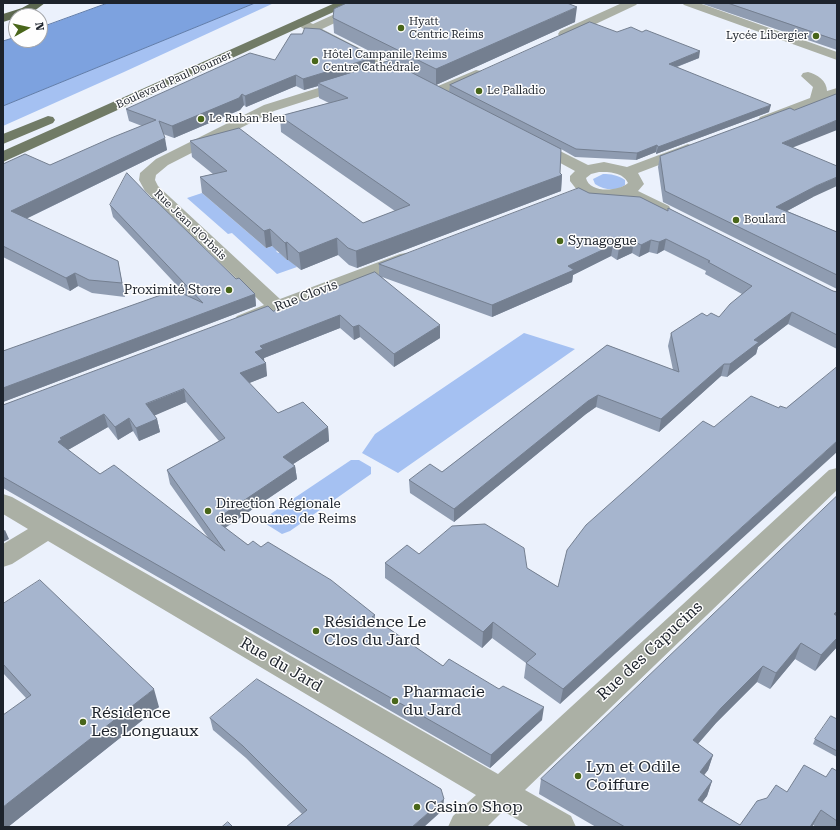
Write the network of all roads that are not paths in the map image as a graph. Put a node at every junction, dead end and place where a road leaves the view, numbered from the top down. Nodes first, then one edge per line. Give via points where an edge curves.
1 (32, 3) edge
2 (39, 3) edge
3 (319, 3) edge
4 (345, 3) edge
5 (369, 3) edge
6 (632, 3) edge
7 (688, 3) edge
8 (3, 12) edge
9 (3, 18) edge
10 (306, 26) junction
11 (550, 40) edge
12 (837, 56) edge
13 (181, 62) dead end
14 (390, 69) junction
15 (486, 70) edge
16 (808, 76) dead end
17 (426, 87) junction
18 (837, 92) edge
19 (453, 101) edge
20 (815, 101) junction
21 (60, 115) dead end
22 (751, 125) edge
23 (523, 137) edge
24 (3, 140) edge
25 (702, 144) edge
26 (3, 157) edge
27 (586, 170) junction
28 (627, 172) junction
29 (586, 189) junction
30 (627, 192) junction
31 (566, 196) edge
32 (675, 216) edge
33 (421, 252) edge
34 (277, 307) junction
35 (225, 327) edge
36 (837, 476) edge
37 (3, 503) edge
38 (48, 529) junction
39 (3, 557) edge
40 (500, 793) junction
41 (464, 827) edge
42 (560, 827) edge

1 - 8 highway
2 - 9 highway via 26,11
3 - 13 main road, Boulevard Paul Doumer
4 - 10 main road, Boulevard Paul Doumer
5 - 10 street, Boulevard Paul Doumer
6 - 11 street
7 - 12 street
10 - 14 street
10 - 26 main road, Boulevard Paul Doumer
14 - 17 street
14 - 34 street, Rue Jean d'Orbais via 268,108 162,162 148,173 147,180 151,188
15 - 17 street
16 - 20 street via 818,83 821,89
17 - 19 street
18 - 20 street
20 - 22 street
21 - 24 main road
23 - 27 street
25 - 28 street
27 - 28 street via 606,167
27 - 29 street via 578,176 578,181
28 - 30 street via 636,184
29 - 30 street via 606,194
29 - 31 street
30 - 32 street
33 - 34 street, Rue Clovis
34 - 35 street, Rue Clovis
36 - 40 street, Rue des Capucins
37 - 38 street, Rue du Jard
38 - 39 street
38 - 40 street, Rue du Jard
40 - 41 street, Rue des Capucins
40 - 42 street, Rue du Jard

